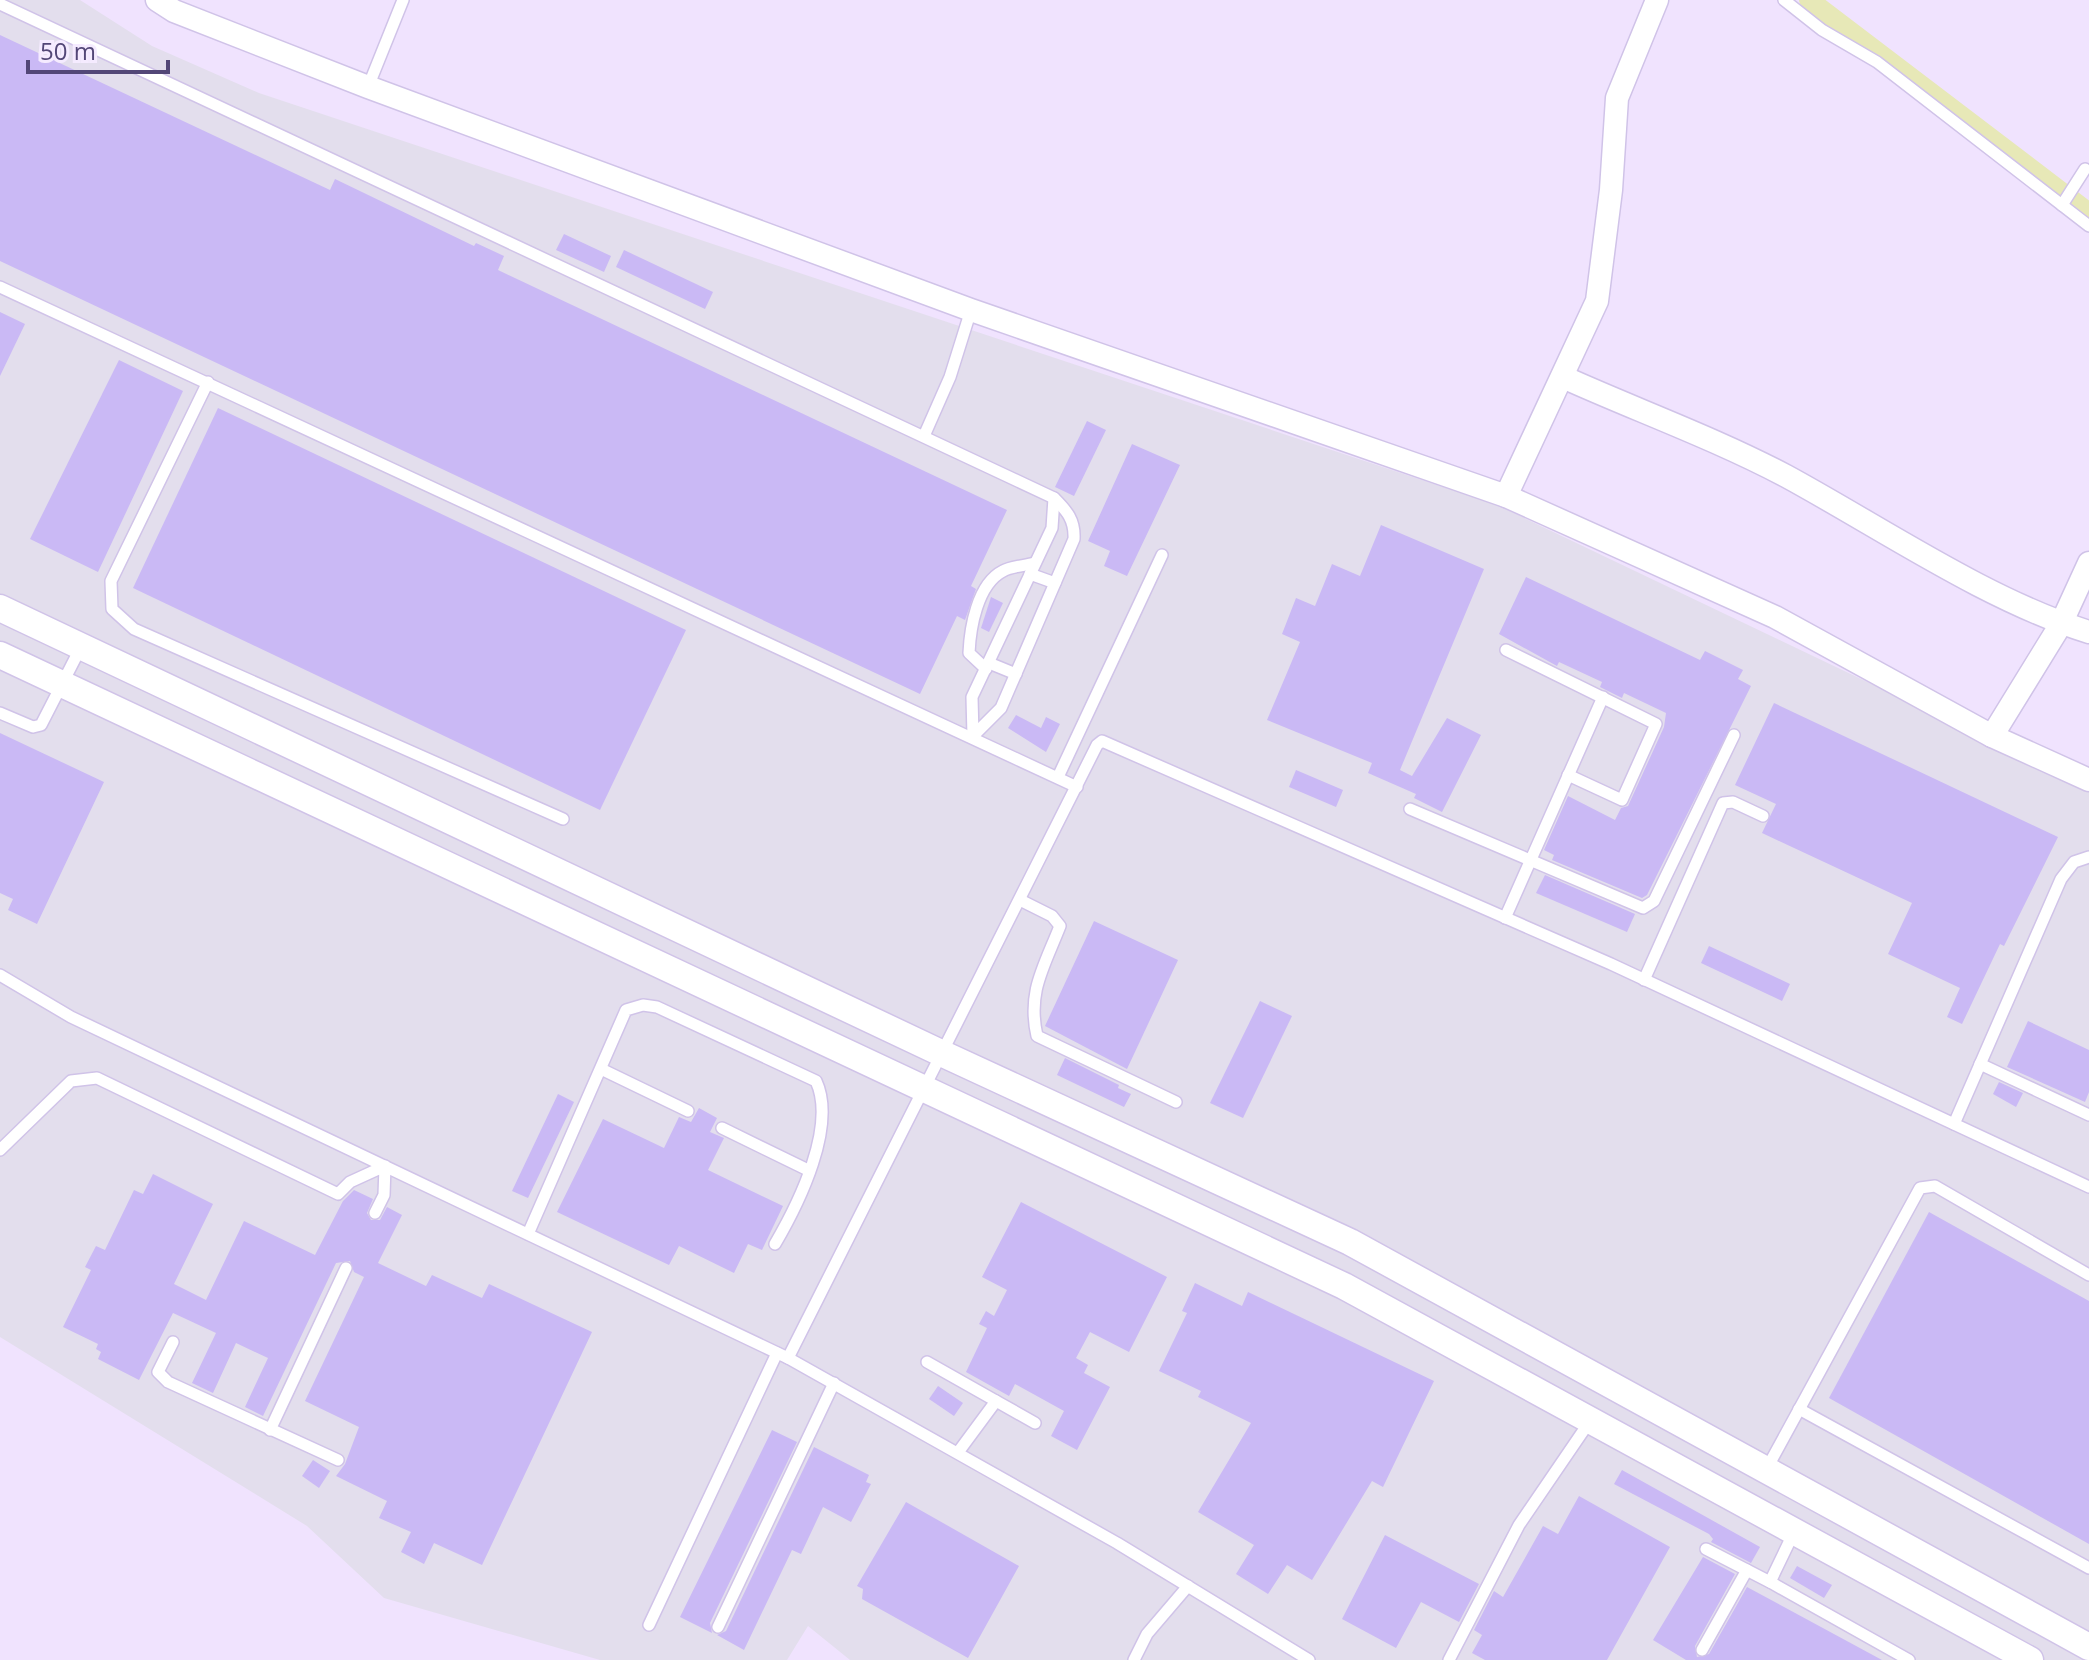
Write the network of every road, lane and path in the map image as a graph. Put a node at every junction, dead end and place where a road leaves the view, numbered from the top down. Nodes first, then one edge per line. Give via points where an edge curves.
1 (157, 0) edge
2 (403, 0) edge
3 (1657, 0) edge
4 (1784, 0) edge
5 (0, 4) edge
6 (368, 87) junction
7 (2085, 169) dead end
8 (2064, 201) junction
9 (2089, 226) edge
10 (0, 287) edge
11 (969, 316) junction
12 (1563, 377) junction
13 (208, 382) junction
14 (924, 436) junction
15 (1506, 496) junction
16 (1054, 498) junction
17 (1162, 555) dead end
18 (2089, 563) edge
19 (1032, 569) junction
20 (1055, 583) junction
21 (0, 608) edge
22 (2061, 624) junction
23 (2089, 632) edge
24 (81, 646) junction
25 (1506, 650) dead end
26 (0, 655) edge
27 (987, 666) junction
28 (1016, 674) junction
29 (62, 684) junction
30 (1603, 697) junction
31 (0, 713) edge
32 (1734, 735) dead end
33 (973, 736) junction
34 (1992, 736) junction
35 (1568, 775) junction
36 (1058, 777) junction
37 (2089, 780) edge
38 (1077, 787) junction
39 (1410, 809) dead end
40 (1763, 816) dead end
41 (563, 819) dead end
42 (2089, 857) edge
43 (1532, 858) junction
44 (1020, 900) junction
45 (1505, 918) junction
46 (0, 975) edge
47 (1644, 980) junction
48 (941, 1053) junction
49 (1980, 1064) junction
50 (601, 1069) junction
51 (925, 1089) junction
52 (1176, 1102) dead end
53 (688, 1111) dead end
54 (2089, 1115) edge
55 (1954, 1124) junction
56 (722, 1128) dead end
57 (0, 1150) edge
58 (385, 1166) junction
59 (808, 1170) junction
60 (2089, 1187) edge
61 (375, 1213) dead end
62 (528, 1234) junction
63 (775, 1244) dead end
64 (346, 1268) dead end
65 (2089, 1275) edge
66 (173, 1342) dead end
67 (782, 1355) junction
68 (927, 1362) dead end
69 (834, 1383) junction
70 (996, 1401) junction
71 (1799, 1409) junction
72 (1590, 1420) junction
73 (1035, 1423) dead end
74 (270, 1430) junction
75 (959, 1451) junction
76 (338, 1460) dead end
77 (1766, 1470) junction
78 (1790, 1483) junction
79 (1770, 1519) junction
80 (1794, 1532) junction
81 (1706, 1549) dead end
82 (2089, 1568) edge
83 (1747, 1570) junction
84 (1770, 1582) junction
85 (1188, 1586) junction
86 (649, 1625) dead end
87 (718, 1627) dead end
88 (2089, 1647) edge
89 (1702, 1650) dead end
90 (1134, 1660) edge
91 (1309, 1660) edge
92 (1449, 1660) edge
93 (1909, 1660) edge
94 (2030, 1660) edge

1 - 6 street
2 - 6 lane
3 - 12 street via 1617,98 1597,301
4 - 8 lane
5 - 14 lane
6 - 11 street
7 - 8 lane
8 - 9 lane
10 - 13 lane
11 - 14 lane
11 - 15 street
12 - 15 street
12 - 22 street via 1782,474
13 - 33 lane
13 - 41 lane via 111,581 112,609 134,629
14 - 16 lane
15 - 34 street via 1775,617
16 - 19 lane via 1052,528
16 - 20 lane via 1075,526
17 - 36 lane
18 - 22 street
19 - 20 lane
19 - 27 lane
19 - 27 lane via 1002,571 987,587 970,626 969,653
20 - 28 lane
21 - 24 street
22 - 23 street
22 - 34 street
24 - 29 lane
24 - 48 street
25 - 30 lane
26 - 29 street
27 - 28 lane
27 - 33 lane via 972,697
28 - 33 lane via 1001,708
29 - 31 lane via 41,725 33,727
29 - 51 street
30 - 35 lane
30 - 35 lane via 1651,720 1655,730 1622,800
32 - 43 lane via 1649,906 1638,908
33 - 36 lane
34 - 37 street
35 - 43 lane
36 - 38 lane
38 - 44 lane
38 - 45 lane via 1097,745 1110,743
39 - 43 lane
40 - 47 lane via 1733,802 1723,803
42 - 49 lane via 2074,862 2061,879
43 - 45 lane
44 - 48 lane
44 - 52 lane via 1052,916 1060,926 1034,995 1037,1036
45 - 47 lane
46 - 58 lane via 71,1017
47 - 55 lane
48 - 51 lane
48 - 77 street via 1350,1242
49 - 54 lane
49 - 55 lane
50 - 53 lane
50 - 59 lane via 626,1010 643,1005 816,1081 823,1097 823,1123
50 - 62 lane
51 - 67 lane
51 - 72 street via 1344,1286
55 - 60 lane
56 - 59 lane
57 - 58 lane via 71,1081 83,1077 97,1078 338,1194 350,1182
58 - 61 lane via 384,1195
58 - 62 lane
59 - 63 lane
62 - 67 lane
64 - 74 lane
65 - 71 lane via 1935,1186 1920,1188
66 - 74 lane via 158,1372 162,1378
67 - 69 lane
67 - 86 lane
68 - 70 lane
69 - 75 lane
69 - 87 lane
70 - 73 lane
70 - 75 lane
71 - 77 lane
71 - 82 lane
72 - 79 street
72 - 92 lane via 1519,1525
74 - 76 lane
75 - 85 lane
77 - 78 street
78 - 79 street
78 - 88 street
79 - 80 street
80 - 84 lane
80 - 94 street
81 - 83 lane
83 - 84 lane
83 - 89 lane
84 - 93 lane
85 - 90 lane via 1147,1634
85 - 91 lane

